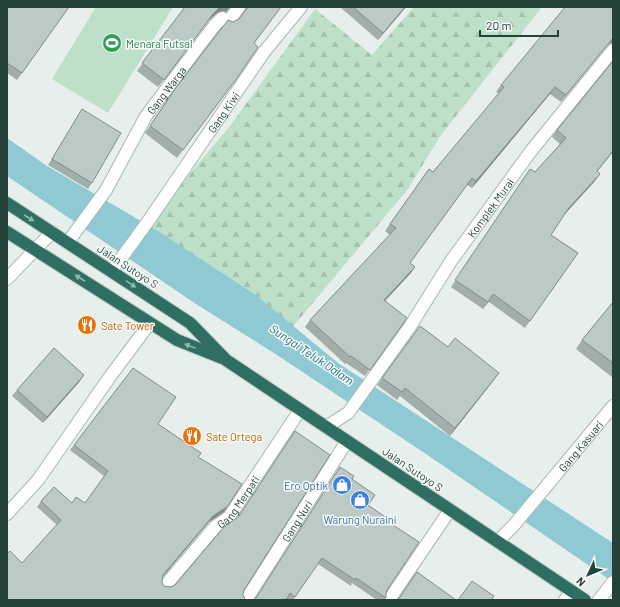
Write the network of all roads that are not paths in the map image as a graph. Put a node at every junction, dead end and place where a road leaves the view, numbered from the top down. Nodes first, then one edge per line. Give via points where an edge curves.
1 (239, 7) edge
2 (301, 7) edge
3 (613, 50) edge
4 (7, 203) edge
5 (7, 232) edge
6 (52, 232) junction
7 (68, 242) junction
8 (36, 249) junction
9 (112, 271) junction
10 (7, 279) edge
11 (150, 323) junction
12 (226, 360) junction
13 (613, 406) edge
14 (300, 410) junction
15 (326, 426) junction
16 (347, 441) junction
17 (450, 510) junction
18 (7, 514) edge
19 (498, 541) junction
20 (612, 584) edge
21 (165, 586) edge
22 (568, 595) edge
23 (246, 600) edge
24 (389, 600) edge
25 (585, 600) edge
26 (599, 600) edge

1 - 7 street, Gang Warga via 228,22 222,18 214,26 146,116 106,190
2 - 9 street, Gang Kiwi via 264,52
3 - 15 street, Komplek Murai via 527,157 451,261 409,328 348,413
4 -> 6 highway, Jalan Sutoyo S
5 - 8 highway, Jalan Sutoyo S
6 - 7 highway, Jalan Sutoyo S
6 - 8 street
7 - 9 highway, Jalan Sutoyo S
8 - 10 street
11 -> 8 highway, Jalan Sutoyo S
9 -> 12 highway, Jalan Sutoyo S via 190,323
12 -> 11 highway, Jalan Sutoyo S via 177,340
11 - 18 street via 38,480
12 - 14 highway, Jalan Sutoyo S
13 - 19 street, Gang Kasuari
14 - 15 highway, Jalan Sutoyo S
14 - 21 street, Gang Merpati via 229,517 215,527
15 - 16 highway, Jalan Sutoyo S
16 - 17 highway, Jalan Sutoyo S
16 - 23 street, Gang Nuri
17 - 19 highway, Jalan Sutoyo S
17 - 24 street
19 - 22 highway, Jalan Sutoyo S
20 - 26 street
22 - 25 highway, Jalan Sutoyo S

